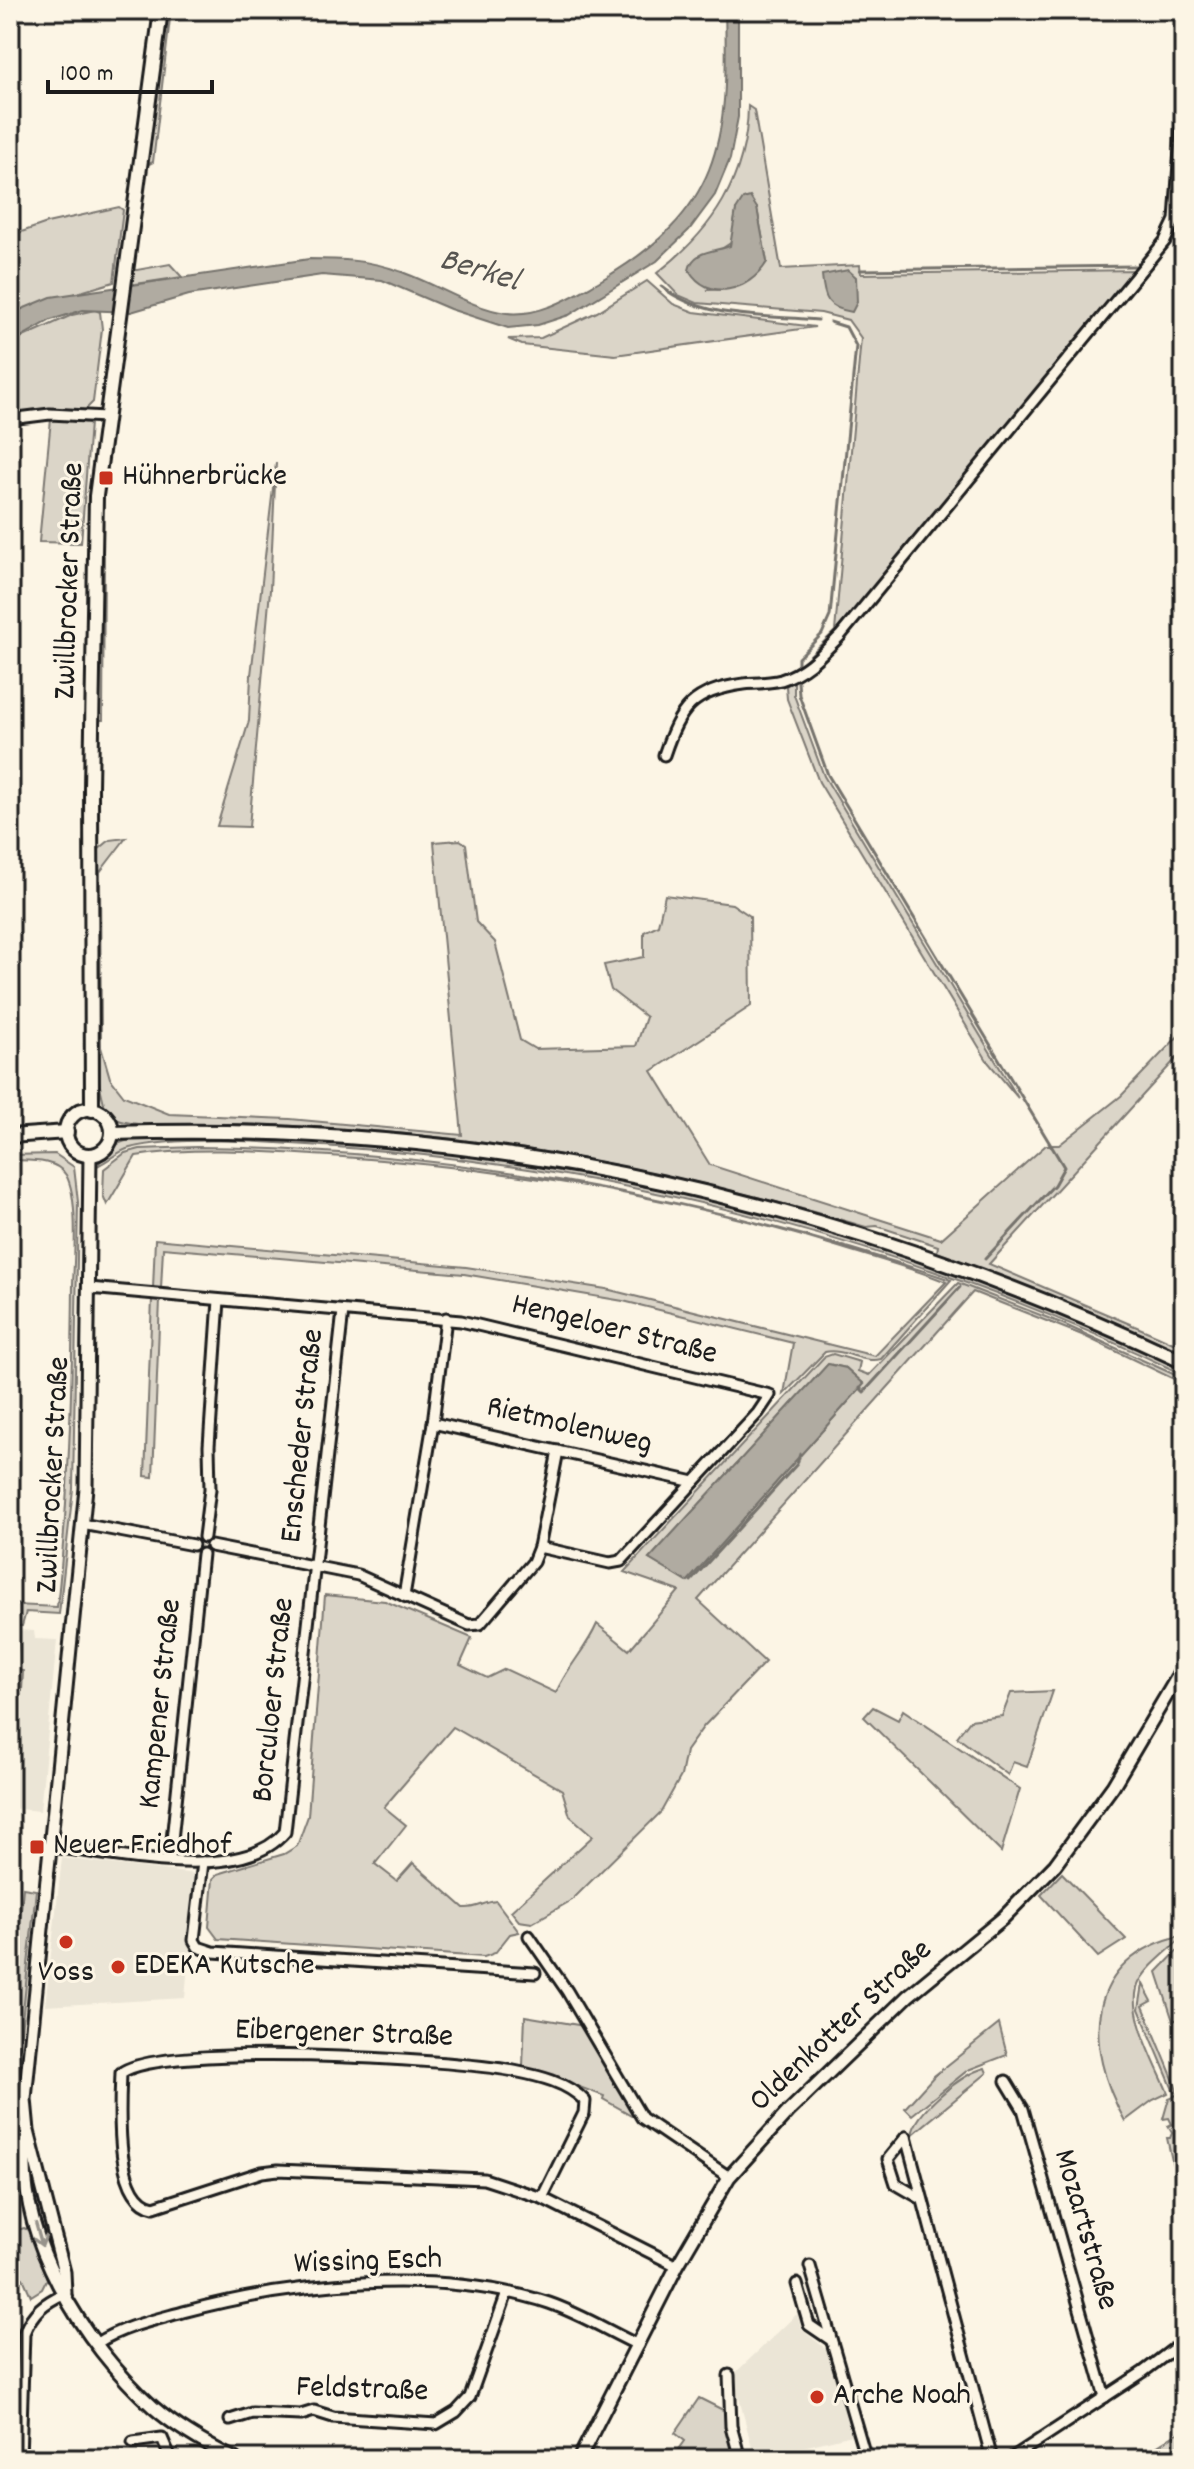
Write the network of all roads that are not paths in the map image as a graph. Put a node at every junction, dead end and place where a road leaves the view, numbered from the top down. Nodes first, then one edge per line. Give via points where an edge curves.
1 (161, 10) edge
2 (1184, 91) edge
3 (106, 417) junction
4 (10, 419) edge
5 (664, 755) dead end
6 (92, 1110) junction
7 (67, 1132) junction
8 (112, 1133) junction
9 (10, 1136) edge
10 (90, 1155) junction
11 (89, 1288) junction
12 (219, 1300) junction
13 (343, 1311) junction
14 (418, 1316) joint
15 (446, 1318) junction
16 (1184, 1362) edge
17 (433, 1423) junction
18 (558, 1451) junction
19 (694, 1482) junction
20 (82, 1524) junction
21 (204, 1537) junction
22 (193, 1545) junction
23 (211, 1546) junction
24 (539, 1547) junction
25 (202, 1554) junction
26 (315, 1567) junction
27 (404, 1596) junction
28 (1184, 1666) edge
29 (49, 1847) junction
30 (170, 1859) junction
31 (203, 1862) junction
32 (529, 1936) dead end
33 (535, 1973) dead end
34 (1006, 2081) dead end
35 (27, 2128) junction
36 (10, 2130) edge
37 (729, 2177) junction
38 (542, 2198) junction
39 (922, 2199) junction
40 (677, 2266) junction
41 (810, 2266) dead end
42 (797, 2284) dead end
43 (65, 2293) junction
44 (507, 2293) junction
45 (831, 2340) junction
46 (1184, 2341) edge
47 (97, 2343) junction
48 (638, 2345) junction
49 (729, 2375) dead end
50 (1105, 2397) junction
51 (230, 2420) dead end
52 (133, 2442) dead end
53 (20, 2459) edge
54 (171, 2459) edge
55 (235, 2459) edge
56 (579, 2459) edge
57 (740, 2459) edge
58 (866, 2459) edge
59 (992, 2459) edge
60 (1010, 2459) edge

1 - 3 main road, Zwillbrocker Straße
2 - 5 street via 1175,220 1165,241 840,636 807,668 780,680 699,696 681,710
3 - 4 street via 50,414
3 - 6 main road, Zwillbrocker Straße via 93,543
6 - 7 main road via 74,1115
6 - 8 main road via 104,1115
7 - 9 main road
7 - 10 main road via 71,1146
8 - 10 main road via 103,1151
8 - 16 main road via 206,1129 332,1134 515,1154 640,1176 840,1226 960,1267
10 - 11 street, Zwillbrocker Straße
11 - 12 street, Enscheder Straße
11 - 20 street, Zwillbrocker Straße
12 - 13 street, Enscheder Straße
12 - 21 street
13 - 14 street, Enscheder Straße
13 - 26 street, Enscheder Straße
14 - 15 street, Hengeloer Straße
15 - 17 street
15 - 19 street, Hengeloer Straße via 770,1395
17 - 18 street, Rietmolenweg
17 - 27 street
18 - 19 street, Rietmolenweg
18 - 24 street
19 - 24 street via 621,1561
20 - 22 street
20 - 29 street, Zwillbrocker Straße
21 - 22 street
21 - 23 street
22 - 25 street
23 - 25 street
23 - 26 street
24 - 27 street via 533,1562 480,1624 469,1625
25 - 30 street, Kampener Straße
26 - 27 street via 358,1575
26 - 31 street, Borculoer Straße via 285,1832 259,1852
28 - 37 street, Oldenkotter Straße via 1113,1786 1055,1865 1002,1919 897,2007
29 - 30 street, Borculoer Straße
29 - 35 street, Zwillbrocker Straße via 28,2059
30 - 31 street, Borculoer Straße
31 - 33 street via 194,1940 198,1947
32 - 37 street via 642,2118
34 - 50 street, Mozartstraße via 1023,2109
35 - 36 street
35 - 43 street, Zwillbrocker Straße via 35,2222 55,2283
37 - 40 street, Oldenkotter Straße
38 - 38 street, Eibergener Straße via 471,2178 278,2170 154,2207 137,2201 126,2169 118,2117 121,2073 131,2065 158,2061 257,2056 477,2065 551,2081 585,2101
38 - 40 street
39 - 39 street via 896,2184 888,2159 906,2137
39 - 59 street
40 - 48 street, Oldenkotter Straße
41 - 45 street
42 - 45 street via 809,2325
43 - 47 street, Zwillbrocker Straße
43 - 53 street via 31,2316 24,2333
44 - 47 street, Wissing Esch via 396,2284 290,2290 164,2317
44 - 48 street, Wissing Esch via 549,2303
44 - 51 street, Feldstraße via 470,2397 436,2424 314,2411 252,2413
45 - 58 street
46 - 50 street
47 - 55 street, Zwillbrocker Straße via 155,2408
48 - 56 street, Oldenkotter Straße
49 - 57 street via 731,2426
50 - 60 street
52 - 54 street via 162,2438

